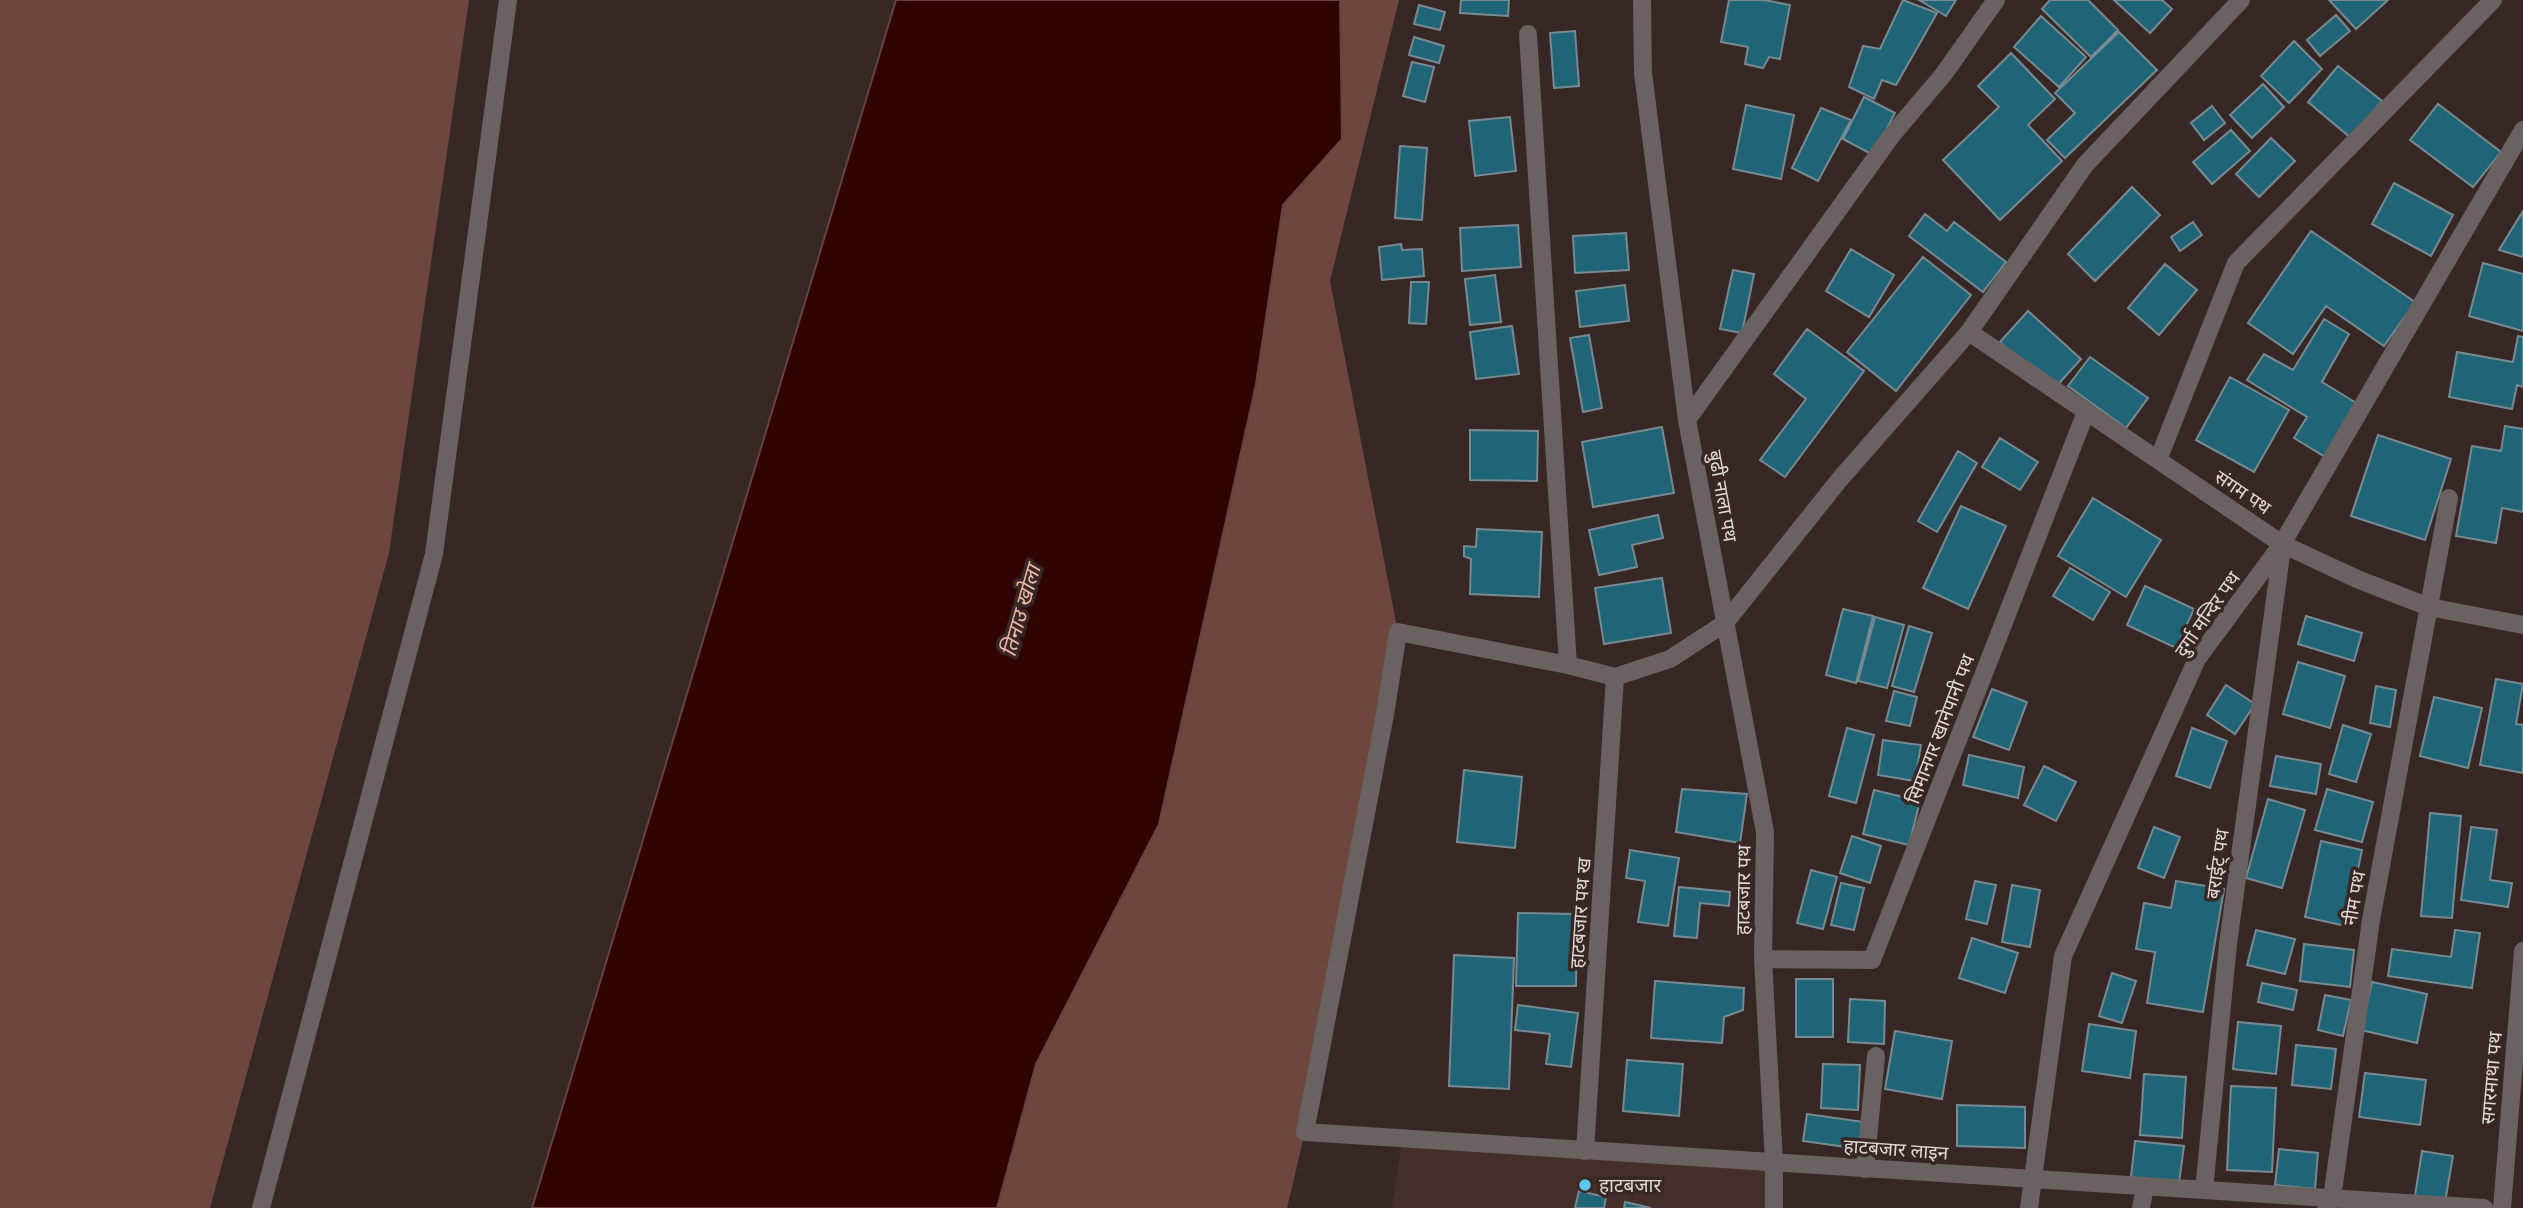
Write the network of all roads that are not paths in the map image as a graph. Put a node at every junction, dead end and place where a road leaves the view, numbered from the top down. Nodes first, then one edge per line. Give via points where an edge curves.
1 (508, 0) edge
2 (1642, 0) edge
3 (1997, 0) edge
4 (2241, 0) edge
5 (2493, 0) edge
6 (1528, 34) dead end
7 (2523, 130) edge
8 (1969, 332) junction
9 (2086, 412) junction
10 (1687, 420) junction
11 (2158, 460) junction
12 (2449, 498) dead end
13 (2282, 544) junction
14 (2429, 607) junction
15 (1725, 623) junction
16 (2523, 625) edge
17 (1568, 665) junction
18 (1615, 677) junction
19 (2523, 951) edge
20 (1763, 958) junction
21 (1876, 1056) dead end
22 (1585, 1150) junction
23 (1774, 1162) junction
24 (1865, 1169) junction
25 (2034, 1179) junction
26 (2145, 1186) junction
27 (2204, 1190) junction
28 (2329, 1203) edge
29 (261, 1208) edge
30 (1774, 1208) edge
31 (2029, 1208) edge
32 (2141, 1208) edge
33 (2484, 1208) edge
34 (2501, 1208) edge

1 - 29 street via 434,554
2 - 10 street, बुढी नाला पथ via 1643,73
3 - 10 street via 1892,135
4 - 8 street via 2085,165
5 - 11 street via 2236,263
6 - 17 street
7 - 13 street, दुर्गा मन्दिर पथ
8 - 9 street, संगम पथ
8 - 15 street via 1840,479
9 - 11 street, संगम पथ
9 - 20 street, सिमानगर खानेपानी पथ via 1872,960
10 - 15 street, बुढी नाला पथ
11 - 13 street, संगम पथ
12 - 14 street, नीम पथ
13 - 14 street, संगम पथ
13 - 25 street, दुर्गा मन्दिर पथ via 2197,659 2063,956
13 - 27 street, बराईट् पथ via 2228,944
14 - 16 street, संगम पथ
14 - 28 street, नीम पथ via 2371,920
15 - 18 street via 1670,659
15 - 20 street, हाटबजार पथ via 1765,832
17 - 18 street
17 - 22 street, हाटबजार लाइन via 1398,632 1304,1132
18 - 22 street, हाटबजार पथ ख
19 - 34 street, सगरमाथा पथ
20 - 23 street, हाटबजार पथ
21 - 24 street
22 - 23 street, हाटबजार लाइन
23 - 24 street, हाटबजार लाइन
23 - 30 street, हाटबजार पथ
24 - 25 street, हाटबजार लाइन
25 - 26 street, हाटबजार लाइन
25 - 31 street, दुर्गा मन्दिर पथ
26 - 27 street, हाटबजार लाइन
26 - 32 street
27 - 28 street, हाटबजार लाइन
28 - 33 street, हाटबजार लाइन

